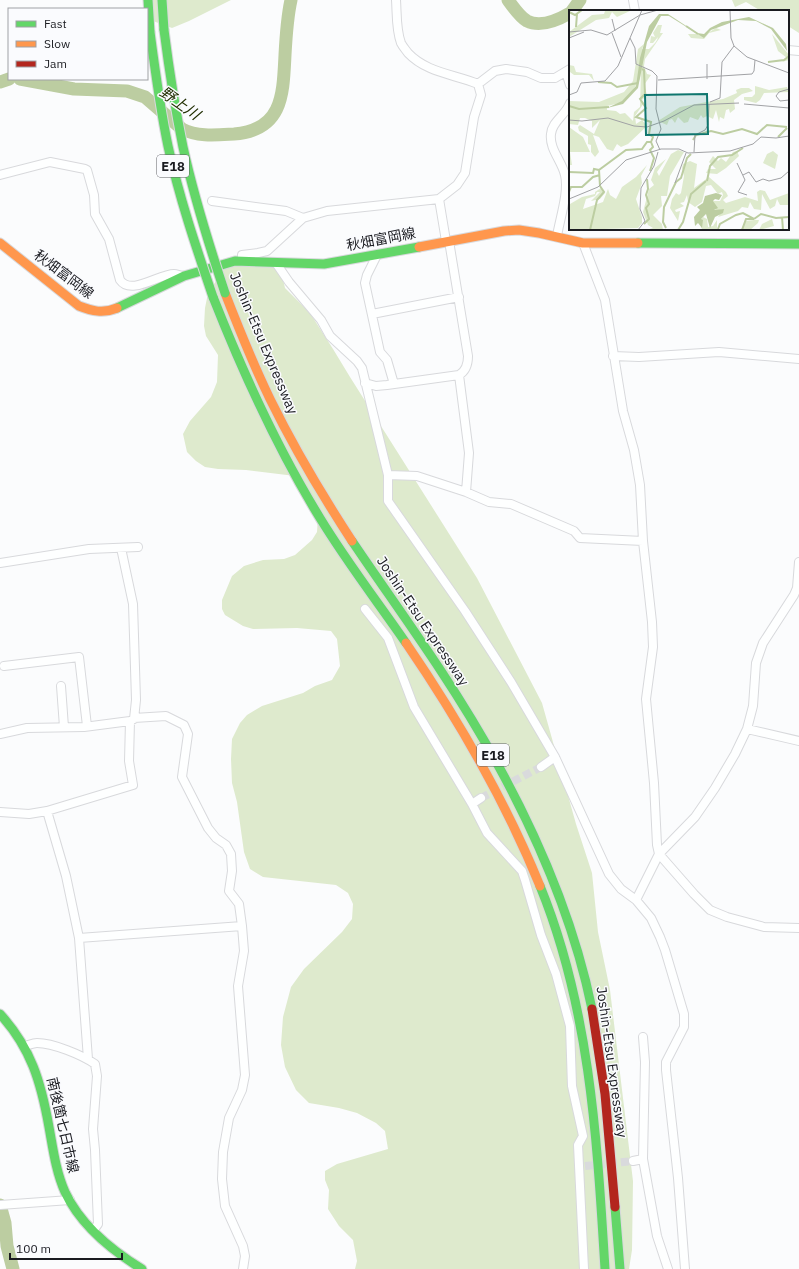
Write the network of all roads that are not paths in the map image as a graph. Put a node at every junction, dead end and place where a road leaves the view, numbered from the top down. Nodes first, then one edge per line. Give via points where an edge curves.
1 (148, 0) edge
2 (162, 0) edge
3 (396, 0) edge
4 (633, 0) edge
5 (635, 10) edge
6 (789, 50) edge
7 (799, 51) edge
8 (568, 70) edge
9 (478, 84) junction
10 (569, 107) edge
11 (0, 175) edge
12 (440, 199) junction
13 (212, 201) dead end
14 (303, 218) junction
15 (557, 236) junction
16 (448, 241) junction
17 (0, 243) edge
18 (583, 243) junction
19 (799, 244) edge
20 (376, 255) junction
21 (242, 261) junction
22 (276, 263) junction
23 (184, 276) junction
24 (459, 297) junction
25 (372, 314) junction
26 (613, 356) junction
27 (799, 359) edge
28 (459, 375) junction
29 (365, 383) junction
30 (394, 384) junction
31 (388, 475) junction
32 (466, 492) junction
33 (643, 541) junction
34 (138, 547) dead end
35 (121, 548) junction
36 (799, 562) edge
37 (0, 563) edge
38 (366, 609) dead end
39 (4, 666) dead end
40 (61, 686) dead end
41 (132, 720) junction
42 (87, 726) junction
43 (64, 727) junction
44 (747, 729) junction
45 (0, 734) edge
46 (799, 741) edge
47 (555, 756) junction
48 (541, 767) tunnel mouth
49 (481, 798) tunnel mouth
50 (472, 804) junction
51 (47, 811) junction
52 (0, 812) edge
53 (659, 854) junction
54 (636, 900) junction
55 (242, 926) junction
56 (799, 928) edge
57 (79, 938) junction
58 (0, 1014) edge
59 (643, 1037) dead end
60 (25, 1046) junction
61 (88, 1059) junction
62 (643, 1159) junction
63 (633, 1161) tunnel mouth
64 (70, 1200) junction
65 (0, 1205) edge
66 (93, 1231) junction
67 (138, 1268) edge
68 (242, 1269) edge
69 (584, 1269) edge
70 (605, 1269) edge
71 (620, 1269) edge
72 (668, 1269) edge
73 (685, 1269) edge

1 - 70 main road, Joshin-Etsu Expressway / E18, bridge via 150,32 164,125 174,170 213,297 250,387 270,430 320,519 413,654 479,757 504,805 546,901 563,949 583,1036 595,1135
2 - 71 main road, Joshin-Etsu Expressway / E18, bridge via 177,119 187,165 211,252 262,382 304,465 454,690 490,750 538,845 559,896 580,959 597,1035 610,1138
3 - 9 street via 401,42 414,59 444,74
4 - 5 street
6 - 7 street
8 - 9 street via 555,78 541,78 527,72 495,71
9 - 12 street via 481,95 474,116 465,173 457,185
10 - 15 street via 555,122 551,134 551,144 565,176 565,192
11 - 23 street via 50,162 86,170 94,195 95,214 109,239 122,284 139,285 174,274
12 - 14 street via 327,211
12 - 16 street
13 - 14 street via 286,211
14 - 21 street via 267,251 242,255
15 - 16 main road, 秋畑富岡線 via 518,230
15 - 18 main road, 秋畑富岡線
16 - 20 main road, 秋畑富岡線
16 - 24 street
17 - 23 main road, 秋畑富岡線 via 79,306 92,311 102,312 126,305
18 - 19 main road, 秋畑富岡線
18 - 26 street via 605,300
20 - 22 main road, 秋畑富岡線 via 324,264
20 - 25 street via 365,284
21 - 22 main road, 秋畑富岡線
21 - 23 main road, 秋畑富岡線
22 - 29 street via 321,320 330,336 357,360 362,368
24 - 25 street
24 - 28 street via 468,356 464,372
25 - 30 street via 380,352 387,360
26 - 27 street via 720,352
26 - 33 street via 640,485
28 - 30 street
28 - 32 street via 469,453
29 - 30 street via 376,386
29 - 31 street
31 - 32 street via 417,476
31 - 47 street via 388,500 465,610
32 - 33 street via 489,502 510,504 574,531 580,538
33 - 53 street via 653,647 646,699
34 - 35 street
35 - 37 street via 89,549
35 - 41 street via 133,604 136,700
36 - 44 street via 797,588 763,643 756,663 753,706
38 - 50 street via 388,638 414,707
39 - 42 street via 79,657
40 - 43 street
41 - 42 street
41 - 51 street via 129,761 133,785
41 - 55 street via 166,716 184,725 188,734 182,777 208,828 226,845 231,854 229,891 239,904
42 - 43 street
43 - 45 street via 27,728
44 - 46 street
44 - 53 street via 727,768 695,817
47 - 48 street
47 - 54 street via 609,874 621,889
49 - 50 street
50 - 69 street via 487,833 522,871 541,935 556,974 570,1026 572,1086 583,1136 578,1145 582,1166
51 - 52 street via 29,814
51 - 57 street via 66,876
53 - 54 street
53 - 56 street via 710,910 764,927
54 - 73 street via 651,918 660,937 684,1014 684,1027 666,1062 666,1070
55 - 57 street
55 - 68 street via 244,951 238,986 245,1075 242,1090 230,1118 223,1152 222,1179 225,1206 243,1246 245,1256
57 - 61 street
58 - 60 main road, 南後箇七日市線
59 - 62 street
60 - 61 street via 37,1043
60 - 64 main road, 南後箇七日市線 via 42,1091 60,1179
61 - 66 street via 95,1064 97,1076 93,1129 98,1224
62 - 63 street
62 - 72 street via 657,1236
64 - 65 street
64 - 66 main road, 南後箇七日市線
66 - 67 main road, 南後箇七日市線

